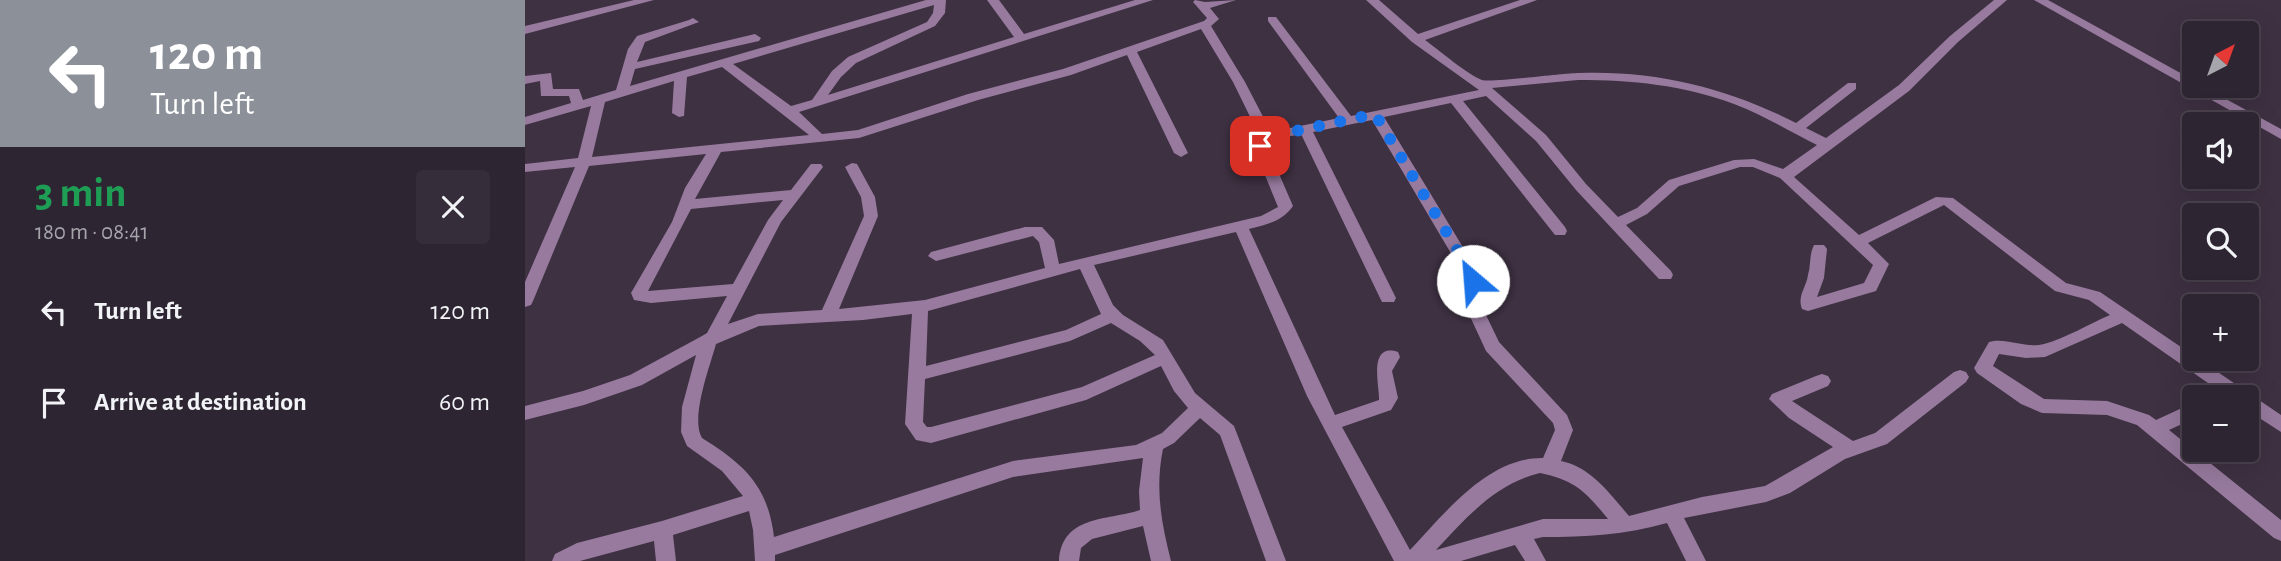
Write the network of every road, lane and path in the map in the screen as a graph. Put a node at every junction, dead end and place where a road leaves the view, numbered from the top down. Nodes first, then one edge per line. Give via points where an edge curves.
1 (625, 0) edge
2 (648, 0) edge
3 (939, 0) edge
4 (993, 0) edge
5 (1147, 0) edge
6 (1230, 0) edge
7 (1372, 0) edge
8 (1531, 0) edge
9 (2001, 0) edge
10 (2040, 0) edge
11 (1200, 3) edge
12 (1272, 19) dead end
13 (525, 22) edge
14 (693, 22) dead end
15 (1204, 25) junction
16 (525, 30) edge
17 (755, 37) dead end
18 (1021, 38) junction
19 (1416, 39) junction
20 (1131, 51) junction
21 (724, 63) junction
22 (629, 67) junction
23 (681, 75) junction
24 (525, 80) edge
25 (1852, 86) dead end
26 (1484, 88) junction
27 (622, 92) junction
28 (1454, 98) junction
29 (599, 99) junction
30 (817, 102) junction
31 (578, 105) junction
32 (790, 111) junction
33 (679, 113) dead end
34 (1375, 114) junction
35 (1347, 120) junction
36 (525, 121) edge
37 (1305, 129) junction
38 (1797, 129) junction
39 (2281, 135) edge
40 (1267, 137) junction
41 (819, 138) junction
42 (1828, 145) junction
43 (717, 148) junction
44 (1181, 153) dead end
45 (584, 162) junction
46 (816, 167) dead end
47 (852, 167) dead end
48 (525, 168) edge
49 (1786, 175) junction
50 (794, 194) junction
51 (687, 205) junction
52 (1618, 223) junction
53 (1241, 225) junction
54 (1560, 231) dead end
55 (1857, 242) junction
56 (1819, 249) dead end
57 (936, 256) dead end
58 (1085, 262) junction
59 (1053, 271) junction
60 (1665, 275) dead end
61 (738, 289) junction
62 (1388, 298) dead end
63 (525, 301) edge
64 (920, 307) junction
65 (828, 315) junction
66 (1112, 316) junction
67 (2123, 316) junction
68 (711, 338) junction
69 (1166, 357) junction
70 (1392, 357) dead end
71 (916, 375) junction
72 (1960, 377) dead end
73 (1822, 382) dead end
74 (2216, 385) edge
75 (1199, 408) junction
76 (2259, 409) edge
77 (525, 413) edge
78 (2182, 416) edge
79 (1331, 424) junction
80 (2281, 425) edge
81 (2155, 429) junction
82 (1155, 445) junction
83 (1849, 448) junction
84 (1550, 464) junction
85 (756, 500) junction
86 (1672, 514) junction
87 (1149, 516) junction
88 (1625, 525) junction
89 (662, 530) junction
90 (2280, 531) edge
91 (1519, 533) junction
92 (765, 555) edge
93 (562, 561) edge
94 (666, 561) edge
95 (1069, 561) edge
96 (1161, 561) edge
97 (1276, 561) edge
98 (1405, 561) edge
99 (1412, 561) edge
100 (1429, 561) edge
101 (1536, 561) edge
102 (1696, 561) edge

1 - 13 street
2 - 16 street
3 - 21 street
3 - 30 street via 939,13 931,24 852,60 835,74
4 - 18 street
5 - 18 street
6 - 11 street
7 - 19 street
8 - 19 street
9 - 42 street via 1904,88
10 - 39 street
11 - 15 street via 1213,19
12 - 35 street
14 - 22 street via 641,39
15 - 20 street
15 - 40 street
17 - 22 street
18 - 30 street
19 - 26 street
20 - 41 street via 873,130
20 - 44 street
21 - 23 street
21 - 32 street
22 - 27 street
23 - 27 street
23 - 33 street
24 - 31 street via 547,76 546,93 574,92
25 - 38 street
26 - 28 street
26 - 38 street via 1572,75 1654,79 1736,100
26 - 52 street via 1541,138
27 - 29 street
28 - 34 street
28 - 54 street
29 - 31 street
29 - 45 street
30 - 32 street
31 - 36 street
32 - 41 street
34 - 35 street
34 - 84 street via 1473,276 1464,286 1486,336 1561,420 1564,430
35 - 37 street
37 - 40 street
37 - 62 street
38 - 42 street
40 - 53 street via 1260,146 1286,206 1276,215
41 - 43 street
42 - 49 street
43 - 45 street
43 - 51 street
45 - 48 street
45 - 63 street
46 - 50 street
47 - 65 street via 868,197 871,216
49 - 52 street via 1754,163 1739,163 1681,180 1642,211
49 - 55 street
50 - 51 street
50 - 61 street via 763,239
51 - 61 street via 640,296
52 - 60 street
53 - 58 street
53 - 79 street
55 - 56 street via 1881,264 1870,287 1808,305
55 - 67 street via 1941,200 1948,201 2061,287 2089,294
57 - 59 street via 1037,231 1046,240
58 - 59 street
58 - 66 street
59 - 64 street
61 - 68 street
64 - 65 street
64 - 71 street
65 - 68 street via 758,320
66 - 69 street via 1149,337
66 - 71 street via 1070,335
67 - 74 street
67 - 81 street via 2045,351 1995,347 1983,368 2042,406 2107,408
68 - 77 street via 627,384
68 - 85 street via 689,436 740,475
69 - 71 street via 1086,393 931,435 922,435 914,424
69 - 75 street via 1182,390
70 - 79 street via 1383,370 1389,398 1385,405
72 - 83 street via 1881,439
73 - 83 street via 1778,399
75 - 82 street
75 - 97 street via 1220,422 1234,442
76 - 80 street
78 - 81 street
79 - 98 street
81 - 90 street
82 - 87 street via 1148,474
82 - 92 street via 1109,457 1013,469
83 - 86 street via 1783,488
84 - 88 street via 1593,485
84 - 99 street via 1521,467 1491,483
85 - 89 street
85 - 92 street
86 - 88 street
86 - 102 street
87 - 95 street via 1078,535
87 - 96 street
88 - 91 street
89 - 93 street via 577,552
89 - 94 street
91 - 100 street
91 - 101 street

